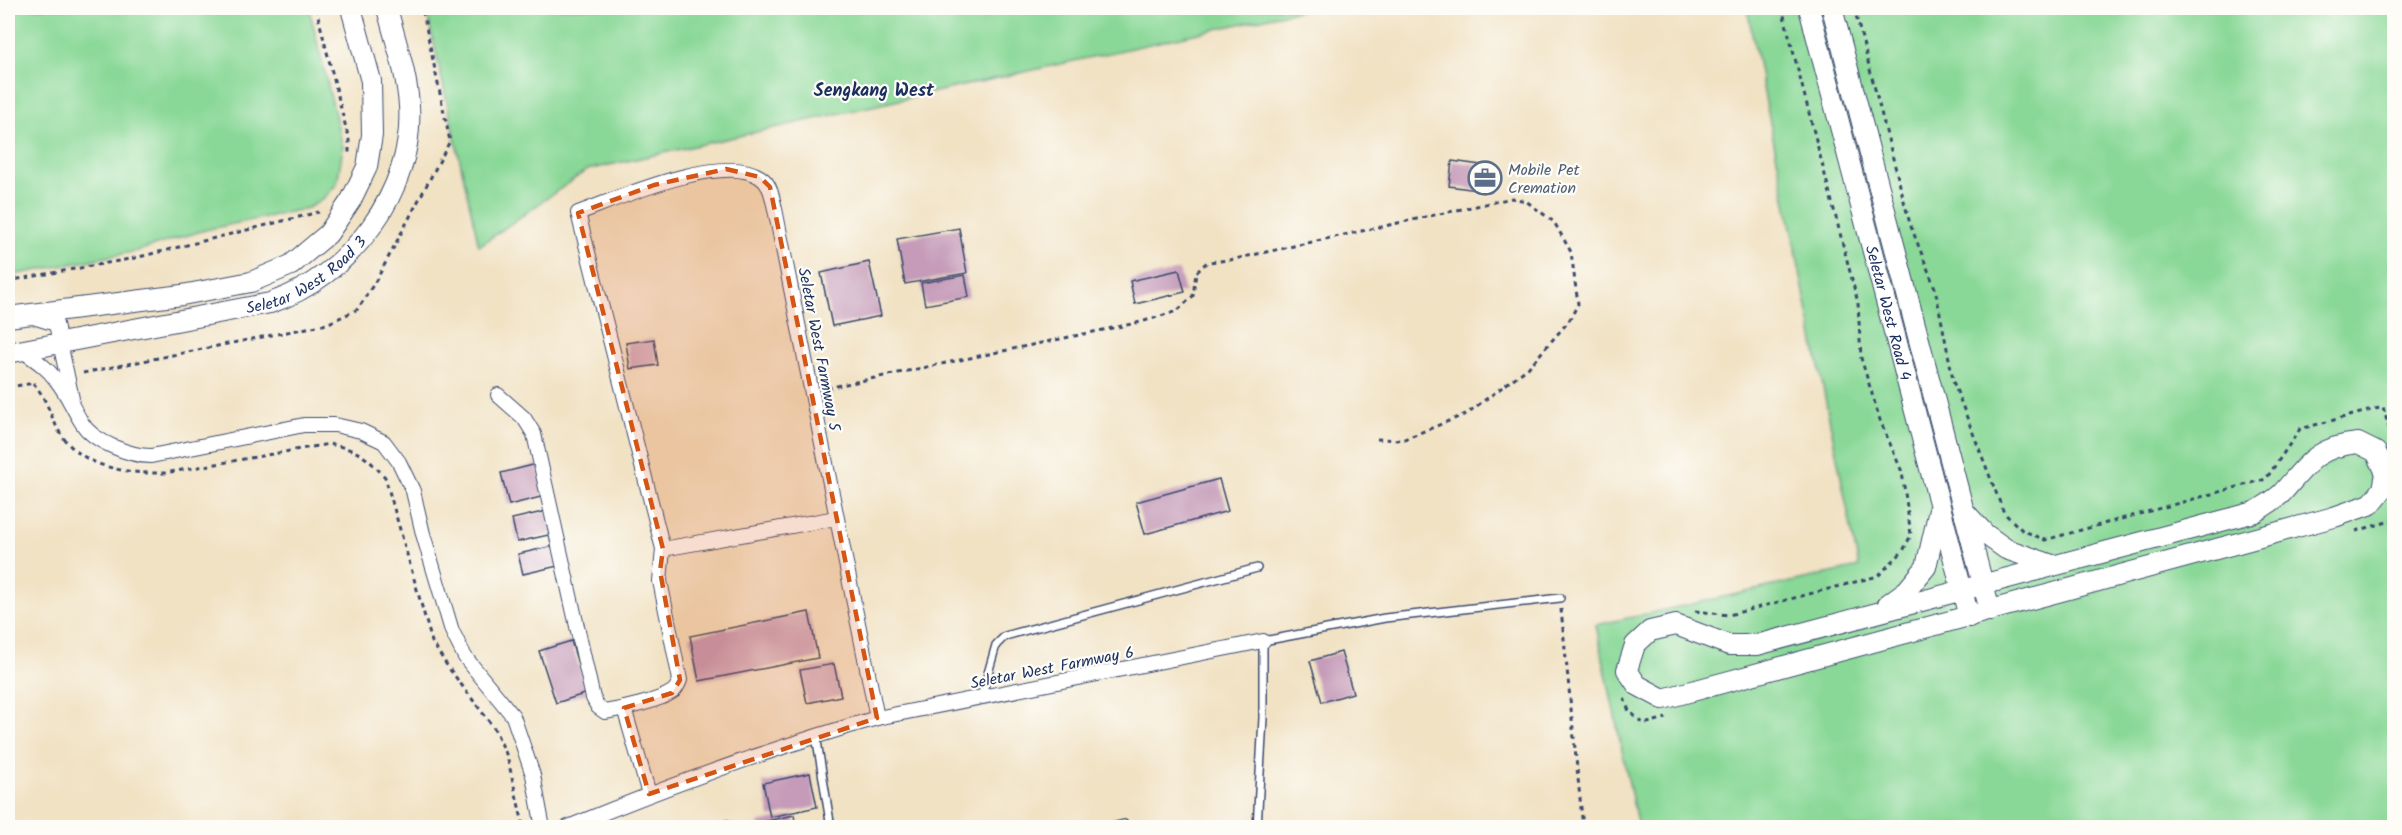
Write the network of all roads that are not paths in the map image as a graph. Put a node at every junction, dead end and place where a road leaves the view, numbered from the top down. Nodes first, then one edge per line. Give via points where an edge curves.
1 (351, 8) edge
2 (387, 8) edge
3 (1809, 8) edge
4 (1832, 8) edge
5 (15, 316) edge
6 (60, 342) junction
7 (14, 352) edge
8 (62, 377) junction
9 (498, 395) dead end
10 (1939, 508) junction
11 (1963, 509) junction
12 (836, 518) junction
13 (663, 549) junction
14 (2052, 565) junction
15 (1257, 568) dead end
16 (1982, 583) junction
17 (1961, 589) junction
18 (1560, 598) road end
19 (1990, 611) junction
20 (1876, 612) junction
21 (1969, 617) junction
22 (1263, 641) junction
23 (981, 698) junction
24 (624, 708) junction
25 (878, 718) junction
26 (816, 735) junction
27 (649, 795) junction
28 (1124, 824) dead end
29 (543, 828) edge
30 (566, 828) edge
31 (831, 828) edge
32 (1108, 828) edge
33 (1257, 828) edge

1 - 5 main road, Seletar West Road 3 via 371,81 372,135 367,167 328,234 291,265 251,282 182,295
2 - 6 main road, Seletar West Road 3 via 407,87 407,141 390,194 354,247 327,272 270,303
3 - 10 main road, Seletar West Road 4
4 - 11 main road, Seletar West Road 4
5 - 6 street via 56,324
6 - 7 main road, Seletar West Road 3
6 - 8 street
7 - 8 street
8 - 29 street via 82,424 135,456 303,425 335,425 362,431 384,442 413,490 452,631 465,657 513,716 533,775
9 - 24 street via 525,418 534,434 592,698 605,712
10 - 17 main road, Seletar West Road 4
10 - 20 main road via 1926,567 1907,590
11 - 14 main road via 1985,534 2006,549
11 - 16 main road, Seletar West Road 4
12 - 13 street
12 - 13 street, Seletar West Farmway 5 via 770,188 760,177 726,169 703,173 654,184 578,213
12 - 25 street, Seletar West Farmway 5
13 - 24 street via 660,581 680,680 672,693
14 - 16 main road
14 - 19 main road via 2255,512 2280,495 2317,455 2338,445 2358,442 2376,452 2386,473 2383,489 2371,504
15 - 23 lane via 1005,636 996,645
16 - 17 main road
16 - 19 main road, Seletar West Road 4
17 - 20 main road
17 - 21 main road, Seletar West Road 4
18 - 22 lane, Seletar West Farmway 6 via 1385,618
19 - 21 main road
20 - 21 main road via 1756,645 1729,645 1676,626 1650,631 1635,645 1627,670 1636,685 1663,699
22 - 23 street, Seletar West Farmway 6
22 - 33 lane
23 - 25 street, Seletar West Farmway 6
24 - 27 street
25 - 26 street, Seletar West Farmway 6
26 - 27 street, Seletar West Farmway 6
26 - 31 lane
27 - 30 street, Seletar West Farmway 6
28 - 32 lane

